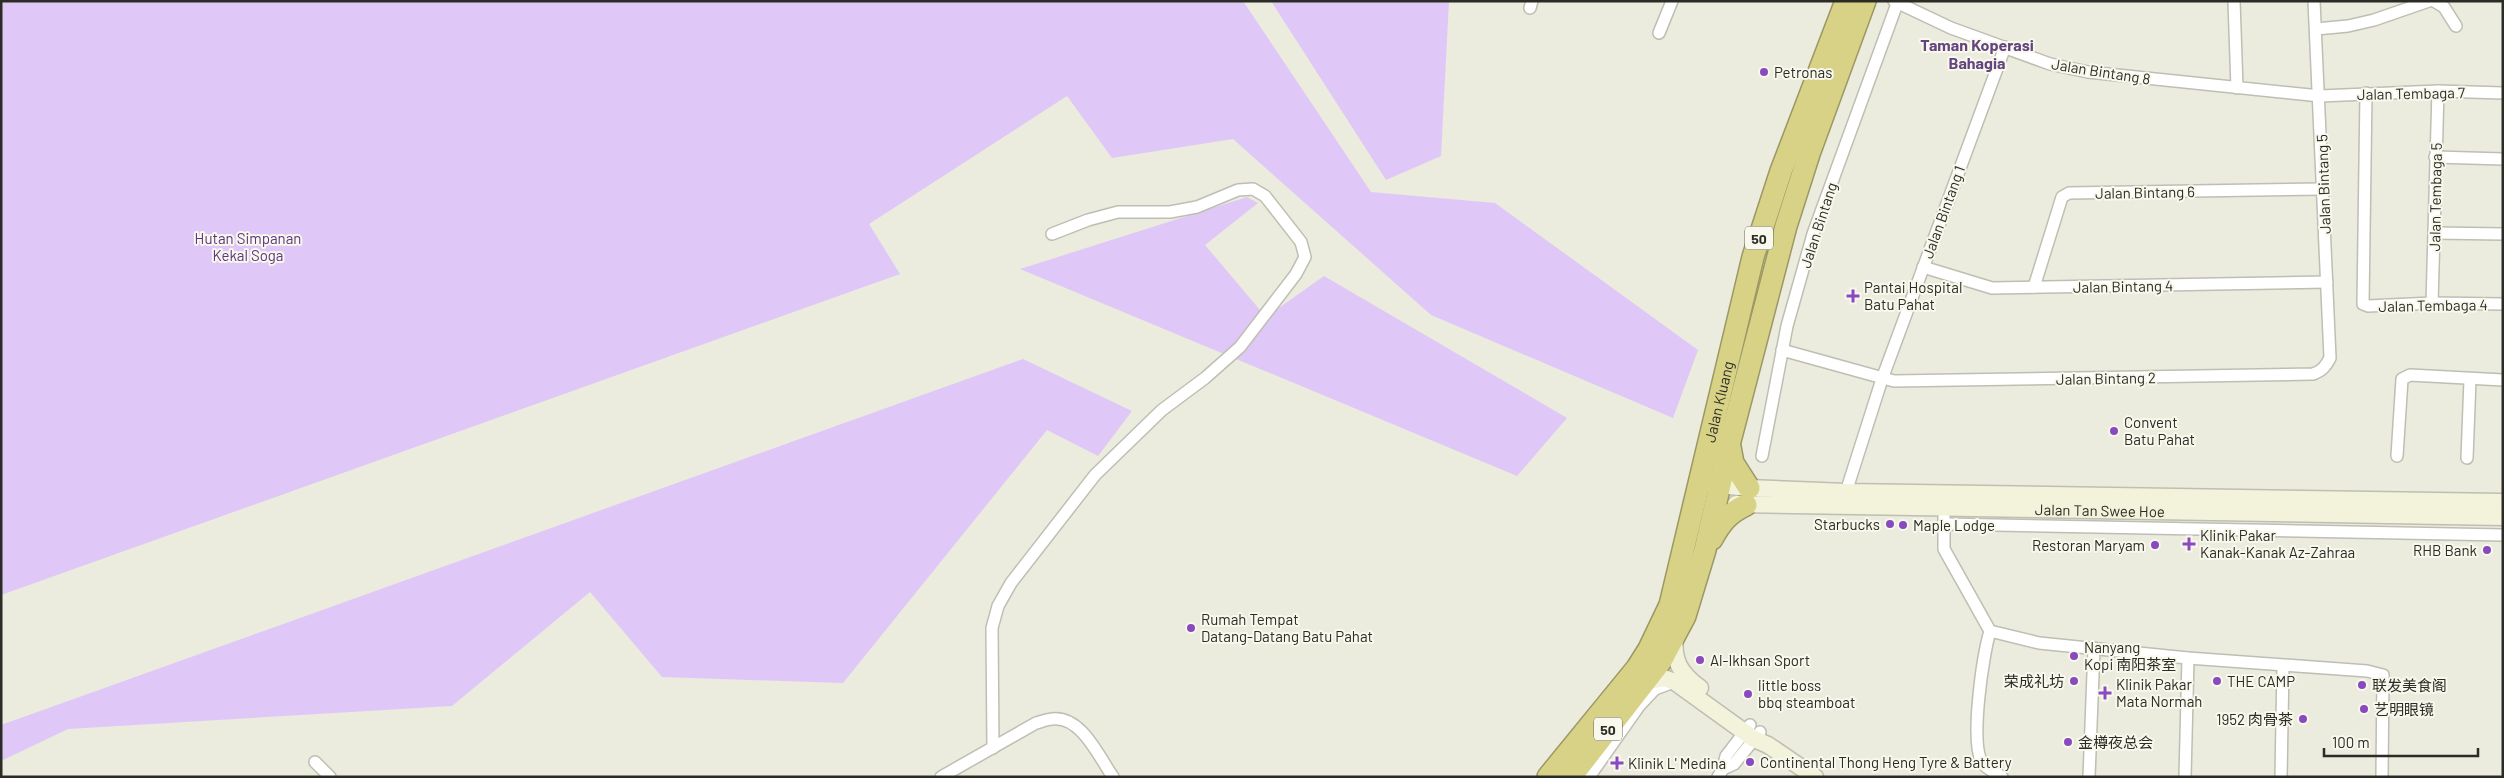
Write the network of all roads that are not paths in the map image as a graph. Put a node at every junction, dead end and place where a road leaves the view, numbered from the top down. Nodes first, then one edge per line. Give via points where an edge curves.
1 (1672, 1) edge
2 (1846, 1) edge
3 (1865, 1) edge
4 (2234, 1) edge
5 (2314, 1) edge
6 (2429, 1) edge
7 (2434, 1) edge
8 (1896, 2) edge
9 (2456, 26) dead end
10 (2316, 29) junction
11 (1659, 33) dead end
12 (2004, 47) junction
13 (2237, 88) junction
14 (2438, 91) junction
15 (2366, 93) junction
16 (2503, 93) edge
17 (2320, 96) junction
18 (2435, 157) junction
19 (2503, 159) edge
20 (2323, 189) junction
21 (2434, 233) junction
22 (1052, 234) dead end
23 (2503, 234) edge
24 (1923, 268) junction
25 (2327, 282) junction
26 (2034, 287) junction
27 (2432, 303) junction
28 (2503, 304) edge
29 (1782, 350) junction
30 (2326, 366) joint
31 (1882, 379) junction
32 (2470, 380) junction
33 (2503, 380) edge
34 (1730, 441) junction
35 (1762, 456) dead end
36 (2397, 456) dead end
37 (2467, 458) dead end
38 (1846, 492) junction
39 (1708, 493) junction
40 (1748, 497) junction
41 (2503, 502) edge
42 (1944, 516) junction
43 (2503, 517) edge
44 (2503, 536) edge
45 (1705, 550) junction
46 (1990, 631) junction
47 (1676, 636) junction
48 (2094, 648) junction
49 (2188, 658) junction
50 (2283, 666) junction
51 (1646, 682) junction
52 (1675, 682) junction
53 (1755, 734) junction
54 (993, 748) junction
55 (315, 762) dead end
56 (1720, 773) edge
57 (330, 777) edge
58 (941, 777) edge
59 (1113, 777) edge
60 (1548, 777) edge
61 (1571, 777) edge
62 (1589, 777) edge
63 (1815, 777) edge
64 (2002, 777) edge
65 (2090, 777) edge
66 (2184, 777) edge
67 (2281, 777) edge
68 (2382, 777) edge

1 - 11 street
2 - 39 highway, Jalan Kluang / 50 via 1781,171 1753,257
3 - 34 highway, Jalan Kluang / 50 via 1786,226
4 - 13 street
5 - 10 street, Jalan Bintang 5
6 - 10 street via 2374,20
7 - 9 street via 2444,7
8 - 12 street, Jalan Bintang 8 via 1951,28
8 - 29 street, Jalan Bintang via 1814,234
10 - 17 street, Jalan Bintang 5
12 - 13 street, Jalan Bintang 8 via 2050,64 2088,72
12 - 24 street, Jalan Bintang 1
13 - 17 street, Jalan Bintang 8
14 - 15 street, Jalan Tembaga 7
14 - 16 street, Jalan Tembaga 7
14 - 18 street, Jalan Tembaga 5
15 - 17 street, Jalan Tembaga 7
15 - 27 street, Jalan Tembaga 4 via 2363,304
17 - 20 street, Jalan Bintang 5
18 - 19 street
18 - 21 street, Jalan Tembaga 5
20 - 25 street, Jalan Bintang 5
20 - 26 street, Jalan Bintang 6 via 2068,193 2062,197
21 - 23 street
21 - 27 street, Jalan Tembaga 5
22 - 54 street via 1118,212 1170,212 1197,207 1238,190 1254,189 1265,196 1301,242 1305,257 1296,274 1240,346 1205,378 1162,410 1095,475 1011,583 998,606 992,628
24 - 26 street, Jalan Bintang 4 via 1985,287
24 - 31 street, Jalan Bintang 1
25 - 26 street, Jalan Bintang 4
25 - 30 street, Jalan Bintang 5 via 2330,358
27 - 28 street, Jalan Tembaga 4
29 - 31 street, Jalan Bintang 2
29 - 35 street, Jalan Bintang
30 - 31 street, Jalan Bintang 2 via 2313,374
31 - 38 street, Jalan Bintang 1
32 - 33 street
32 - 36 street via 2410,374 2402,380
32 - 37 street
34 - 39 highway, Jalan Kluang / 50
34 - 40 highway via 1733,462
38 - 40 main road, Jalan Tan Swee Hoe
38 - 41 main road, Jalan Tan Swee Hoe
39 - 40 main road, Jalan Tan Swee Hoe
39 - 45 highway, Jalan Kluang / 50
39 - 60 highway, Jalan Kluang / 50 via 1670,605 1649,649 1622,688
40 - 42 main road, Jalan Tan Swee Hoe
40 - 45 highway via 1721,522
42 - 43 main road, Jalan Tan Swee Hoe
42 - 44 street
42 - 46 street via 1944,549
45 - 47 highway, Jalan Kluang / 50 via 1695,589
46 - 48 street via 2039,643
46 - 64 street via 1984,655 1976,748 1984,764
47 - 51 highway, Jalan Kluang / 50
47 - 53 main road via 1675,660 1685,676
48 - 49 street
48 - 65 street
49 - 50 street
49 - 66 street
50 - 67 street
50 - 68 street via 2367,671 2383,675
51 - 52 main road via 1664,678
51 - 61 highway, Jalan Kluang / 50
52 - 53 main road
52 - 62 street via 1655,689 1639,706
53 - 56 street via 1734,764
53 - 63 main road
54 - 58 street
54 - 59 street via 1036,723 1053,718 1068,722 1084,733
55 - 57 street

